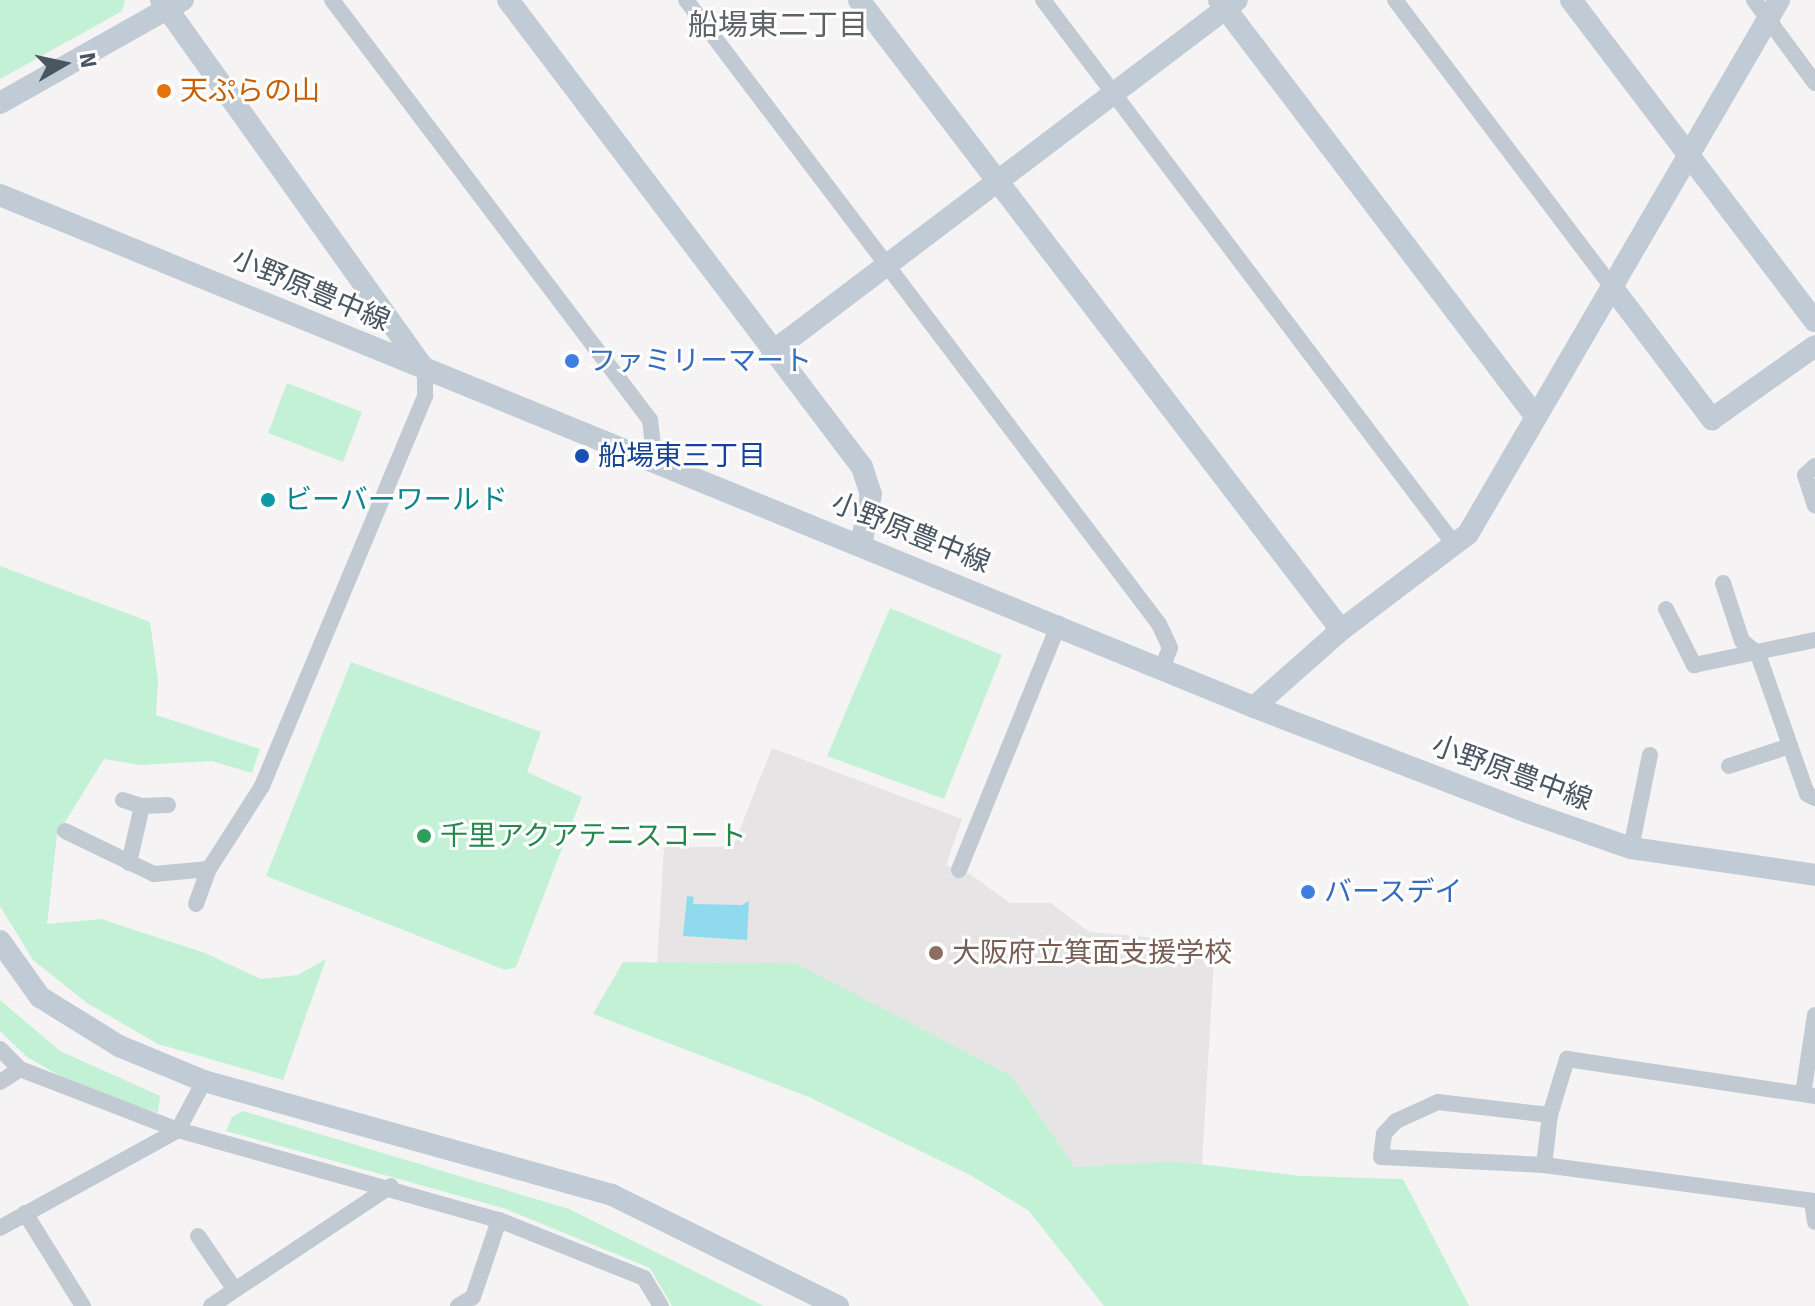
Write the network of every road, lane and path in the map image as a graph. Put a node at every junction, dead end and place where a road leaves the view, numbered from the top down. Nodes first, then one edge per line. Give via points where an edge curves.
1 (332, 0) edge
2 (508, 0) edge
3 (686, 0) edge
4 (859, 0) edge
5 (1043, 0) edge
6 (1395, 0) edge
7 (1571, 0) edge
8 (1754, 0) edge
9 (170, 3) edge
10 (1227, 3) edge
11 (1774, 9) edge
12 (1815, 83) edge
13 (1114, 93) junction
14 (0, 103) edge
15 (1689, 154) junction
16 (998, 181) junction
17 (0, 195) edge
18 (889, 263) junction
19 (1612, 287) junction
20 (1815, 321) edge
21 (1815, 346) edge
22 (772, 352) junction
23 (425, 371) junction
24 (1536, 417) junction
25 (655, 463) junction
26 (1815, 466) edge
27 (1815, 505) edge
28 (1454, 544) junction
29 (861, 545) junction
30 (1723, 583) dead end
31 (1666, 609) dead end
32 (1059, 624) junction
33 (1341, 630) junction
34 (1815, 640) edge
35 (1758, 654) junction
36 (1162, 668) junction
37 (1254, 707) junction
38 (1790, 746) junction
39 (1650, 755) dead end
40 (1729, 766) dead end
41 (1815, 798) edge
42 (123, 800) dead end
43 (168, 805) dead end
44 (142, 806) junction
45 (65, 831) dead end
46 (1631, 848) junction
47 (129, 863) junction
48 (209, 869) junction
49 (959, 870) dead end
50 (1815, 875) edge
51 (196, 904) dead end
52 (0, 941) edge
53 (1815, 1015) edge
54 (0, 1049) edge
55 (20, 1069) junction
56 (204, 1081) junction
57 (0, 1082) edge
58 (1809, 1095) edge
59 (1550, 1115) junction
60 (178, 1130) junction
61 (1544, 1165) junction
62 (391, 1186) junction
63 (1813, 1201) edge
64 (25, 1213) junction
65 (499, 1220) junction
66 (1815, 1222) edge
67 (0, 1228) edge
68 (198, 1236) dead end
69 (235, 1290) junction
70 (470, 1303) edge
71 (83, 1306) edge
72 (211, 1306) edge
73 (661, 1306) edge
74 (838, 1306) edge

1 - 25 street via 650,420
2 - 22 street
3 - 18 street
4 - 16 street
5 - 13 street
6 - 19 street
7 - 15 street
8 - 11 street
9 - 14 street
9 - 23 street
10 - 13 street
10 - 24 street
11 - 12 street
11 - 15 street
13 - 16 street
13 - 28 street
15 - 19 street
15 - 20 street
16 - 18 street
16 - 33 street
17 - 23 street, 小野原豊中線
18 - 22 street
18 - 36 street via 1159,624 1170,648
19 - 21 street via 1712,419
19 - 24 street
22 - 29 street via 862,467 871,494
23 - 25 street, 小野原豊中線
23 - 48 street via 425,396 262,786
24 - 28 street via 1468,534
25 - 29 street, 小野原豊中線
26 - 27 street via 1805,475
28 - 33 street
29 - 32 street, 小野原豊中線
30 - 35 street via 1742,641
31 - 35 street via 1694,665
32 - 36 street, 小野原豊中線
32 - 49 street
33 - 37 street
34 - 35 street
35 - 38 street
36 - 37 street, 小野原豊中線
37 - 46 street, 小野原豊中線
38 - 40 street
38 - 41 street via 1807,794
39 - 46 street
42 - 44 street
43 - 44 street
44 - 47 street
45 - 47 street
46 - 50 street, 小野原豊中線
47 - 48 street via 154,874
48 - 51 street
52 - 56 street via 40,997 119,1046
53 - 58 street
54 - 55 street
55 - 57 street
55 - 60 street
56 - 60 street
56 - 74 street via 612,1195
58 - 59 street via 1567,1059
59 - 61 street
59 - 61 street via 1438,1102 1396,1121 1384,1134 1381,1157
60 - 62 street
60 - 64 street
61 - 63 street
62 - 65 street
62 - 69 street
63 - 66 street
64 - 67 street
64 - 71 street
65 - 70 street
65 - 73 street via 644,1278
68 - 69 street
69 - 72 street

